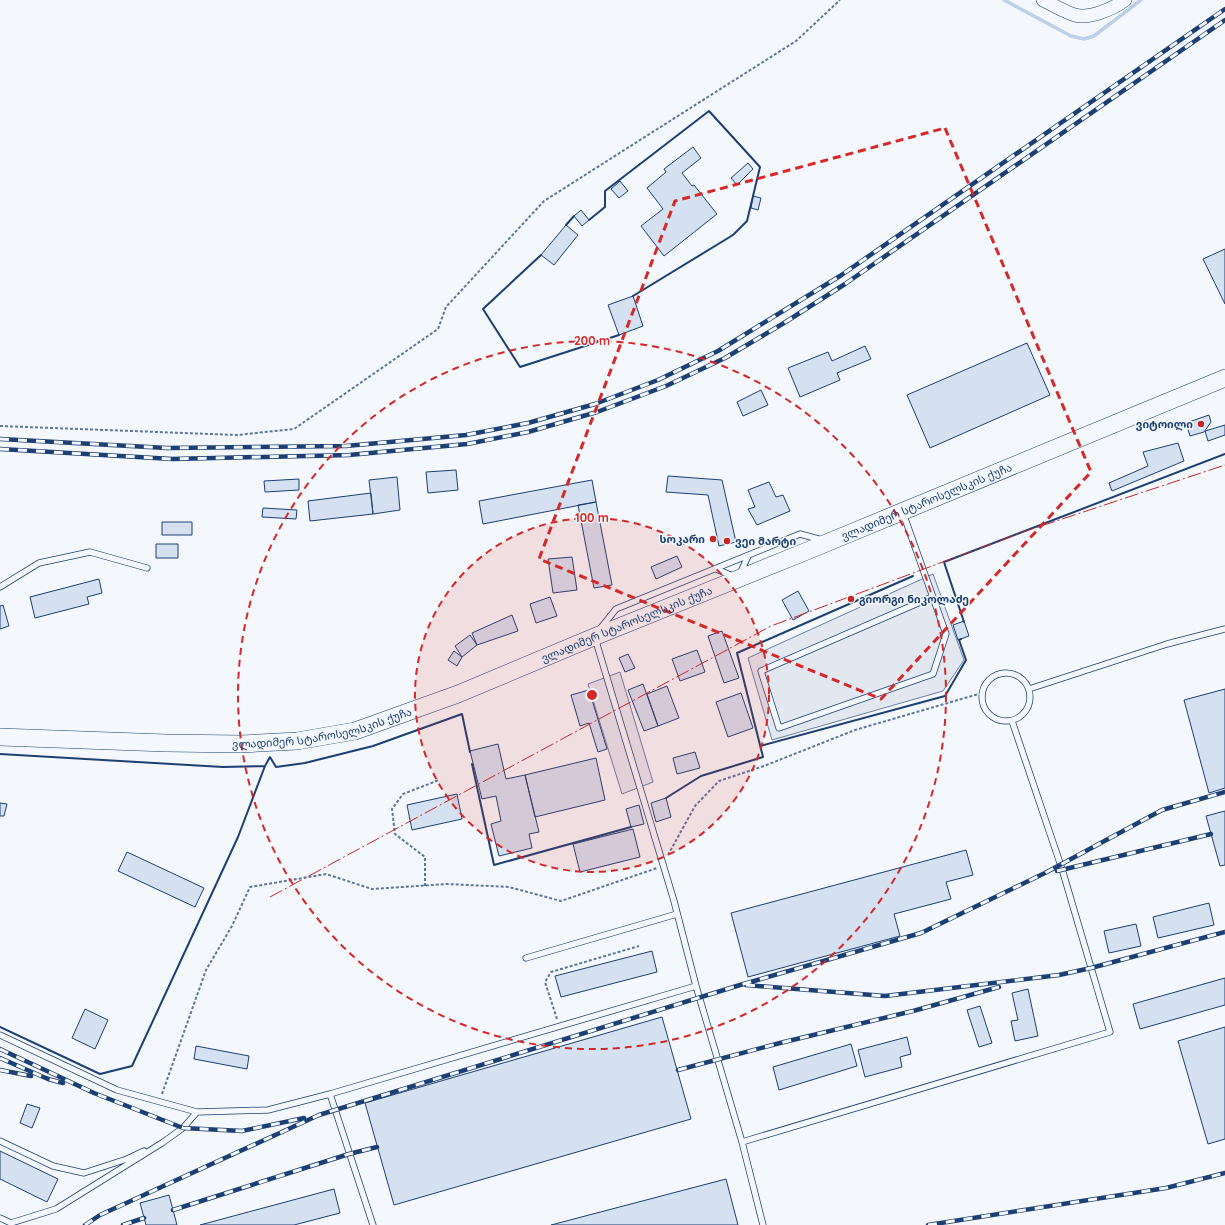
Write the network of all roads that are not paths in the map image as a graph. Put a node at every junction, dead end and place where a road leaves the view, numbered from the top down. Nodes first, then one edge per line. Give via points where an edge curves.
1 (1043, 0) edge
2 (1125, 0) edge
3 (1225, 378) edge
4 (902, 511) junction
5 (830, 542) junction
6 (748, 556) junction
7 (147, 568) dead end
8 (716, 568) junction
9 (738, 579) junction
10 (0, 587) edge
11 (932, 597) junction
12 (1225, 629) edge
13 (594, 637) junction
14 (1029, 689) junction
15 (1012, 721) junction
16 (0, 736) edge
17 (677, 914) junction
18 (526, 958) dead end
19 (696, 986) junction
20 (0, 1035) edge
21 (330, 1094) junction
22 (197, 1112) junction
23 (0, 1141) edge
24 (742, 1142) junction
25 (162, 1143) junction
26 (0, 1218) edge
27 (373, 1225) edge
28 (763, 1225) edge

1 - 2 street via 1075,15 1093,15
3 - 4 main road, ვლადიმერ სტაროსელსკის ქუჩა
4 - 5 main road, ვლადიმერ სტაროსელსკის ქუჩა
4 - 11 lane
5 - 6 lane via 800,534
5 - 9 main road, ვლადიმერ სტაროსელსკის ქუჩა
6 - 8 lane
6 - 9 lane
7 - 10 lane via 90,552 39,564
8 - 9 lane
8 - 13 lane via 616,609
9 - 13 main road, ვლადიმერ სტაროსელსკის ქუჩა
11 - 11 lane via 761,671 779,728 933,674 946,634
12 - 14 lane via 1167,644
13 - 16 main road, ვლადიმერ სტაროსელსკის ქუჩა via 458,694 355,731 304,740 241,744
13 - 17 lane
14 - 15 lane via 1027,709
14 - 15 lane via 1019,677 1004,673 996,675 985,686 982,703 986,712 993,718
15 - 24 lane via 1062,869 1110,1032
17 - 18 lane
17 - 19 lane
19 - 21 lane
19 - 24 lane
20 - 22 lane via 117,1090
21 - 22 lane via 268,1110
21 - 27 lane
22 - 25 lane via 183,1128
23 - 25 lane via 53,1166 84,1173 127,1159
24 - 28 lane
25 - 26 lane via 56,1209 11,1223

